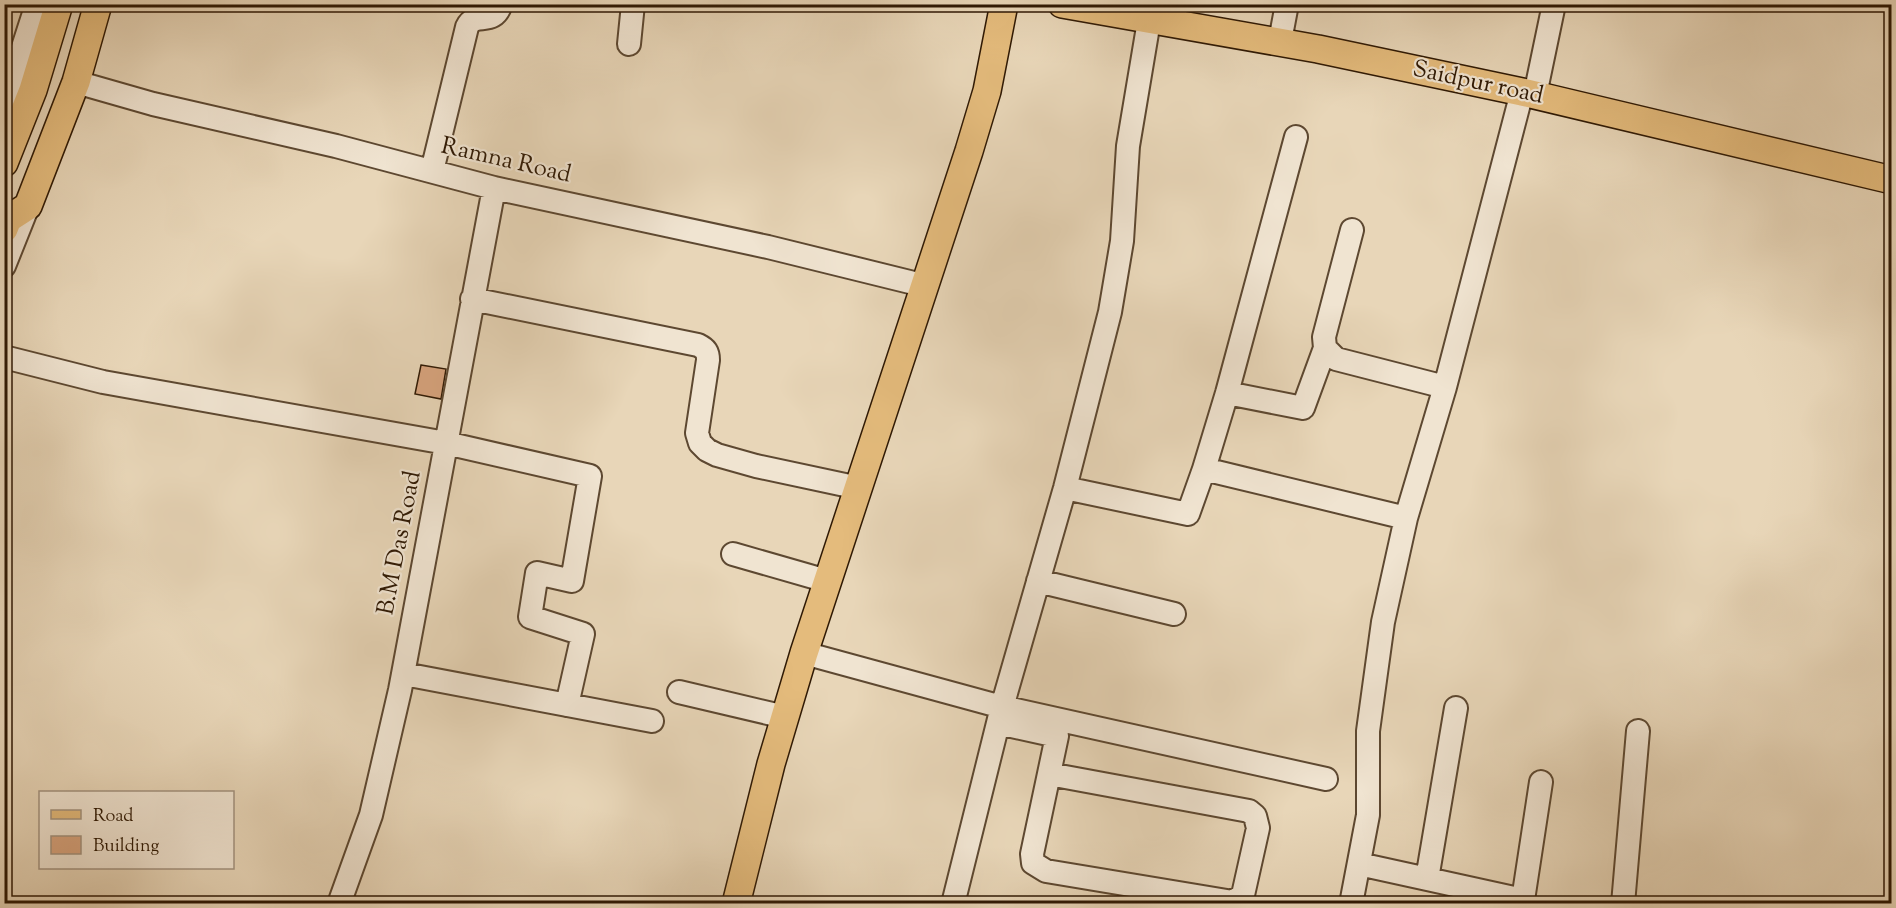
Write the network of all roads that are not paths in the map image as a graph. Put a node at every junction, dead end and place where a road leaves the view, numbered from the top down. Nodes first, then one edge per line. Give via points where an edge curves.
1 (37, 4) edge
2 (59, 4) edge
3 (98, 4) edge
4 (501, 4) edge
5 (633, 4) edge
6 (1004, 4) edge
7 (1062, 4) edge
8 (1287, 4) edge
9 (1554, 4) edge
10 (1149, 21) junction
11 (1280, 41) junction
12 (629, 44) dead end
13 (12, 59) edge
14 (76, 82) junction
15 (1528, 94) junction
16 (4, 106) edge
17 (1296, 136) dead end
18 (4, 163) edge
19 (432, 171) junction
20 (1892, 180) edge
21 (494, 188) junction
22 (28, 206) junction
23 (4, 229) edge
24 (1353, 230) dead end
25 (4, 266) edge
26 (926, 286) junction
27 (472, 299) junction
28 (1325, 348) junction
29 (4, 357) edge
30 (1445, 387) junction
31 (1227, 393) junction
32 (446, 443) junction
33 (1204, 469) junction
34 (859, 488) junction
35 (1065, 488) junction
36 (1406, 518) junction
37 (733, 554) dead end
38 (827, 581) junction
39 (1038, 582) junction
40 (1174, 614) dead end
41 (804, 653) junction
42 (404, 674) junction
43 (679, 692) dead end
44 (567, 705) junction
45 (1456, 708) dead end
46 (1000, 715) junction
47 (785, 717) junction
48 (652, 721) dead end
49 (1638, 731) dead end
50 (1049, 774) junction
51 (1326, 779) dead end
52 (1541, 782) dead end
53 (1359, 864) junction
54 (1427, 879) junction
55 (339, 903) edge
56 (735, 903) edge
57 (953, 903) edge
58 (1351, 903) edge
59 (1623, 903) edge

1 - 13 street
2 - 18 main road via 33,90
3 - 14 main road
4 - 19 street via 493,17 476,19 467,27
5 - 12 street
6 - 26 main road via 987,91
7 - 10 main road, Saidpur road
8 - 11 street
9 - 15 street
10 - 11 main road, Saidpur road
10 - 35 street via 1128,146 1122,241 1110,312
11 - 15 main road, Saidpur road
13 - 16 street
14 - 19 street, Ramna Road
14 - 22 main road
15 - 20 main road, Saidpur road
15 - 30 street
17 - 31 street
19 - 21 street, Ramna Road
21 - 26 street, Ramna Road via 768,247
21 - 27 street, B.M Das Road
22 - 23 main road via 8,219
22 - 25 street
24 - 28 street via 1324,337
26 - 34 main road
27 - 32 street, B.M Das Road
27 - 34 street via 698,345 708,353 697,434 706,450 756,466
28 - 30 street via 1336,359
28 - 31 street via 1303,408
29 - 32 street via 103,382
30 - 36 street
31 - 33 street
32 - 42 street, B.M Das Road
32 - 44 street via 590,476 572,581 537,573 530,617 583,634
33 - 35 street via 1188,514
33 - 36 street
34 - 38 main road
35 - 39 street
36 - 53 street via 1383,622 1368,731 1368,815
37 - 38 street
38 - 41 main road
39 - 40 street
39 - 46 street
41 - 46 street
41 - 47 main road
42 - 44 street
42 - 55 street, B.M Das Road via 371,815
43 - 47 street
44 - 48 street
45 - 54 street
46 - 50 street via 1057,736
46 - 51 street
46 - 57 street
47 - 56 main road
49 - 59 street
50 - 50 street via 1033,863 1046,871 1233,902 1243,895 1258,828 1249,811
52 - 54 street via 1523,900
53 - 54 street
53 - 58 street

